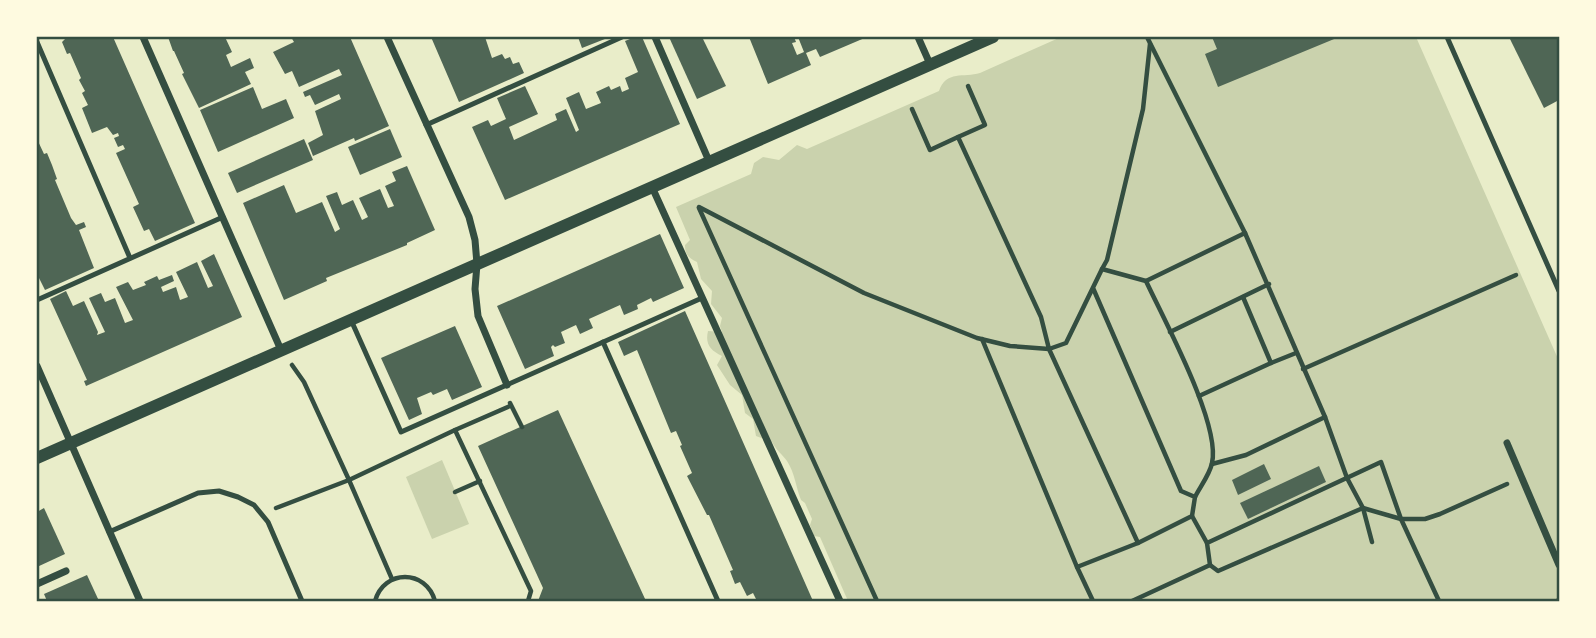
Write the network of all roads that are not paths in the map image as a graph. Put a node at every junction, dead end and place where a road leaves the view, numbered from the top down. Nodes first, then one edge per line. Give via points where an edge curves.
1 (143, 37) edge
2 (387, 37) edge
3 (622, 37) edge
4 (655, 37) edge
5 (918, 37) edge
6 (993, 37) edge
7 (1447, 37) edge
8 (37, 42) edge
9 (930, 64) junction
10 (426, 125) junction
11 (709, 161) junction
12 (652, 187) junction
13 (223, 217) junction
14 (130, 258) junction
15 (477, 264) junction
16 (1559, 291) edge
17 (702, 298) junction
18 (37, 300) edge
19 (351, 319) junction
20 (603, 342) junction
21 (281, 350) junction
22 (37, 366) edge
23 (507, 385) junction
24 (70, 443) junction
25 (1507, 443) dead end
26 (37, 457) edge
27 (109, 532) junction
28 (1559, 565) edge
29 (66, 571) dead end
30 (37, 584) edge
31 (140, 601) edge
32 (302, 601) edge
33 (718, 601) edge
34 (840, 601) edge

1 - 13 street
2 - 10 street
3 - 10 lane
4 - 11 street
5 - 9 street
6 - 9 street
7 - 16 lane
8 - 14 lane
9 - 11 street
10 - 15 street via 469,217
11 - 12 street
12 - 15 street
12 - 17 street
13 - 14 lane
13 - 21 street
14 - 18 lane
15 - 19 street
15 - 23 street via 478,316
17 - 20 lane
17 - 34 street
19 - 21 street
19 - 23 lane via 401,432
20 - 23 lane
20 - 33 lane
21 - 24 street
22 - 24 street
24 - 26 street
24 - 27 street
25 - 28 street
27 - 31 street
27 - 32 lane via 198,493 219,491 238,497 254,505 268,522
29 - 30 street

